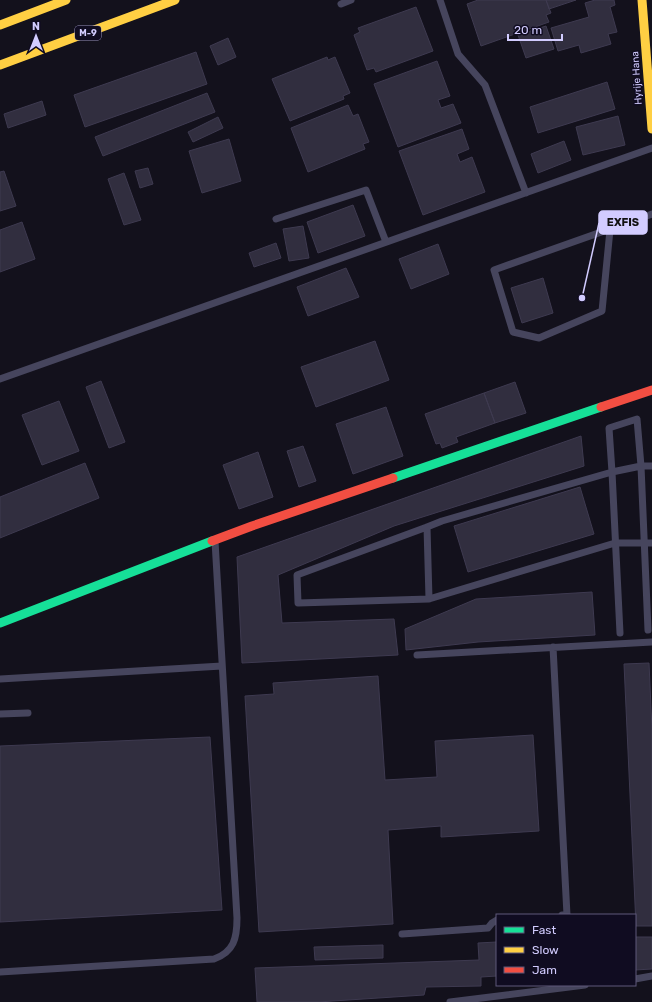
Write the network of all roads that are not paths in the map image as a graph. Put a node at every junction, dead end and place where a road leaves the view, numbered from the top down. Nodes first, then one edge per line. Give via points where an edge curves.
1 (66, 0) edge
2 (175, 0) edge
3 (351, 0) edge
4 (440, 0) edge
5 (642, 0) edge
6 (341, 4) dead end
7 (0, 25) edge
8 (0, 66) edge
9 (652, 130) edge
10 (652, 148) edge
11 (526, 193) junction
12 (652, 214) edge
13 (276, 219) dead end
14 (610, 230) junction
15 (386, 242) junction
16 (0, 379) edge
17 (652, 390) edge
18 (641, 466) junction
19 (652, 466) edge
20 (612, 472) junction
21 (427, 527) junction
22 (215, 541) junction
23 (615, 543) junction
24 (644, 543) junction
25 (652, 543) edge
26 (429, 599) junction
27 (0, 623) edge
28 (648, 630) dead end
29 (620, 633) dead end
30 (652, 642) edge
31 (553, 647) junction
32 (417, 655) dead end
33 (222, 666) junction
34 (0, 679) edge
35 (28, 713) dead end
36 (0, 714) edge
37 (567, 914) edge
38 (496, 921) edge
39 (402, 934) dead end
40 (0, 972) edge
41 (652, 976) edge
42 (636, 979) edge
43 (577, 986) edge
44 (450, 1002) edge

1 - 7 main road
2 - 8 main road, M-9
3 - 6 lane
4 - 11 lane via 458,54 485,85
5 - 9 main road, Hyrije Hana
10 - 11 lane
11 - 15 lane
12 - 14 lane
13 - 15 lane via 366,190
14 - 14 lane via 494,270 513,332 539,338 602,311
15 - 16 lane
17 - 22 main road via 252,526
18 - 19 lane
18 - 20 lane
18 - 20 lane via 637,419 609,428
18 - 24 lane
20 - 21 lane
20 - 23 lane
21 - 26 lane
21 - 26 lane via 297,575 298,602
22 - 27 main road
22 - 33 lane
23 - 24 lane
23 - 26 lane
23 - 29 lane
24 - 25 lane
24 - 28 lane
30 - 31 lane
31 - 32 lane
31 - 37 lane
33 - 34 lane
33 - 40 lane via 237,918 237,932 229,950 214,959
35 - 36 lane
38 - 39 lane via 488,928
41 - 42 lane
43 - 44 lane

